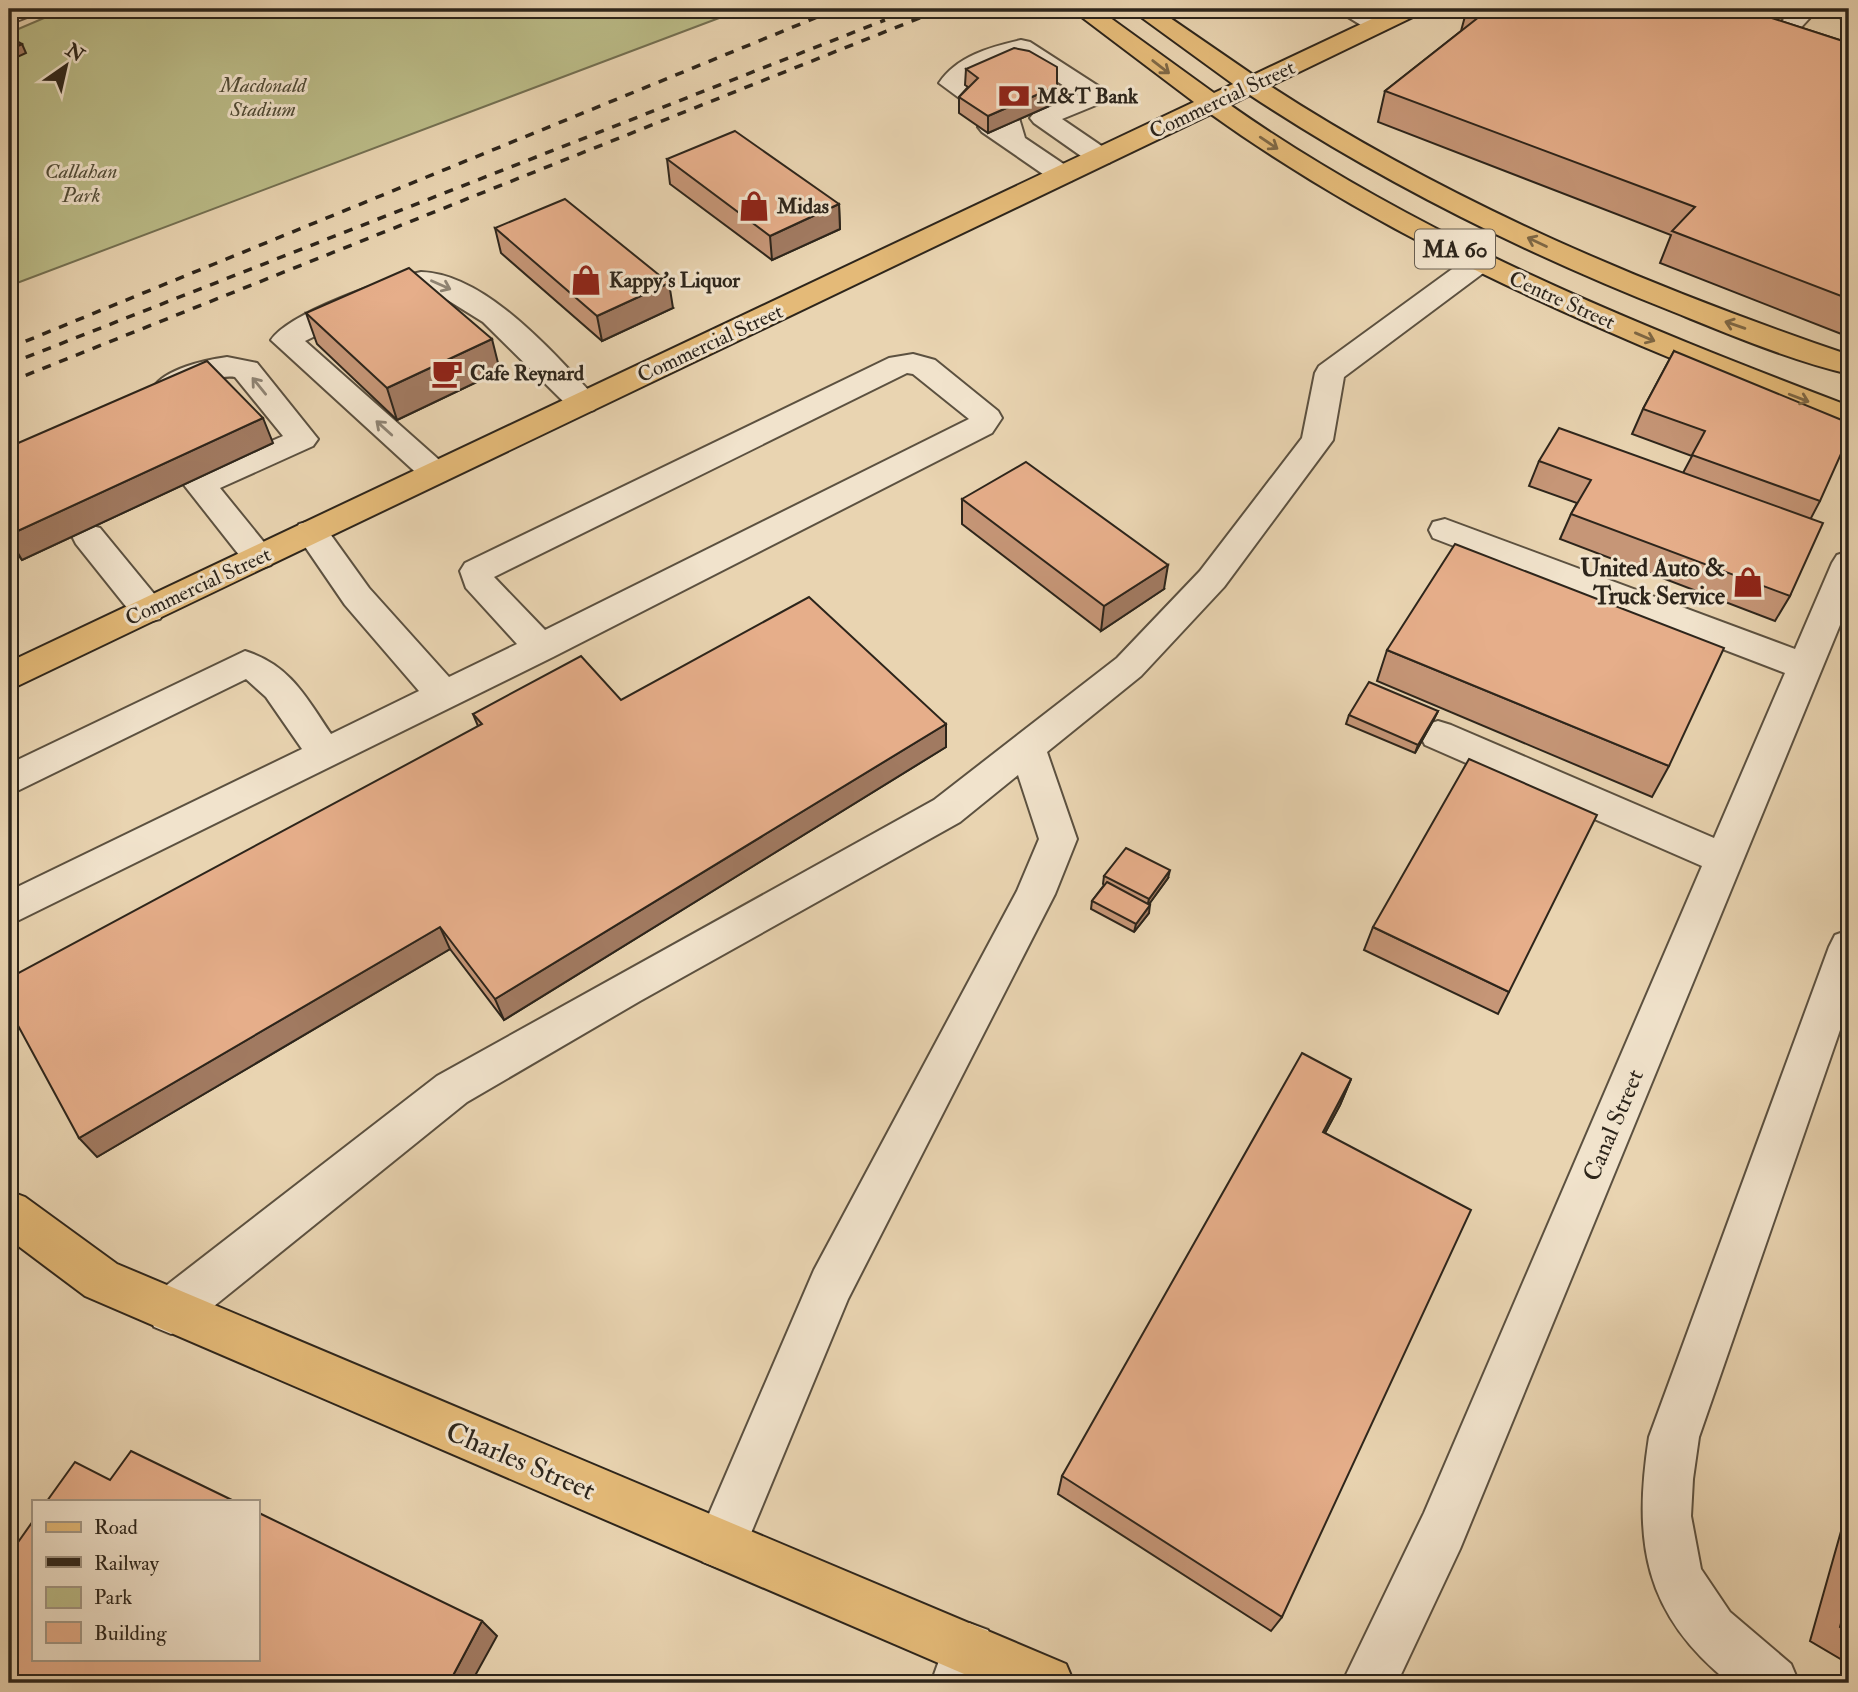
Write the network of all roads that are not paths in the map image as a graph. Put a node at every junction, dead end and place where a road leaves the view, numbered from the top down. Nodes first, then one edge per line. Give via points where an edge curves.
1 (27, 9) edge
2 (1083, 9) edge
3 (1142, 9) edge
4 (1348, 9) edge
5 (1411, 9) edge
6 (1807, 9) edge
7 (9, 17) edge
8 (1760, 21) edge
9 (1377, 25) junction
10 (1786, 30) junction
11 (1811, 38) edge
12 (1255, 85) junction
13 (1212, 105) junction
14 (1100, 157) junction
15 (1062, 175) junction
16 (1480, 262) junction
17 (1849, 365) edge
18 (145, 398) edge
19 (583, 403) junction
20 (1849, 417) edge
21 (435, 473) junction
22 (1445, 530) dead end
23 (311, 532) junction
24 (88, 536) edge
25 (259, 557) junction
26 (1845, 586) edge
27 (148, 610) junction
28 (541, 648) junction
29 (1805, 667) junction
30 (9, 677) edge
31 (444, 695) junction
32 (1438, 735) dead end
33 (1027, 747) junction
34 (324, 753) junction
35 (9, 780) edge
36 (1725, 859) junction
37 (9, 909) edge
38 (1849, 947) edge
39 (9, 1212) edge
40 (171, 1311) junction
41 (721, 1544) junction
42 (963, 1666) edge
43 (1047, 1683) edge
44 (1369, 1683) edge
45 (1772, 1683) edge

1 - 7 street
2 -> 13 main road, Centre Street / MA 60
3 - 12 main road, Centre Street / MA 60
4 - 9 street
5 - 9 main road, Commercial Street
6 - 10 street
8 - 10 main road
9 - 12 main road, Commercial Street
10 - 11 main road
12 - 13 main road, Commercial Street
17 -> 12 main road, Centre Street / MA 60 via 1718,319 1535,241 1385,165
13 - 14 main road, Commercial Street
13 -> 16 main road, Centre Street / MA 60 via 1355,197
14 - 15 main road, Commercial Street
14 - 15 street via 1043,118 1097,96 1021,47 955,76 947,90 952,98
15 - 19 main road, Commercial Street
16 -> 20 main road, Centre Street / MA 60 via 1564,303
16 - 33 street via 1330,373 1317,440 1212,579 1129,667
25 -> 18 street via 200,485 302,439 246,370 235,365 220,366
19 - 21 main road, Commercial Street
21 -> 19 street via 286,340 317,320 412,280 433,280 460,294 535,350
21 - 23 main road, Commercial Street
22 - 29 street
23 - 25 main road, Commercial Street
23 - 31 street via 379,625
24 - 27 street
25 - 27 main road, Commercial Street
26 - 29 street, Canal Street
27 - 30 main road, Commercial Street
28 - 28 street via 981,426 987,418 924,367 900,365 477,571 478,580
28 - 31 street
29 - 36 street, Canal Street
31 - 34 street
32 - 36 street
33 - 40 street via 947,811 452,1089
33 - 41 street via 1058,839 1035,894 830,1286
34 - 35 street via 270,676 245,664
34 - 37 street
36 - 44 street, Canal Street via 1442,1531
38 - 45 street via 1674,1437 1667,1476 1664,1517 1676,1576 1693,1609 1718,1638
39 - 40 main road, Charles Street via 95,1277
40 - 41 main road, Charles Street
41 - 42 main road, Charles Street
42 - 43 main road, Charles Street

